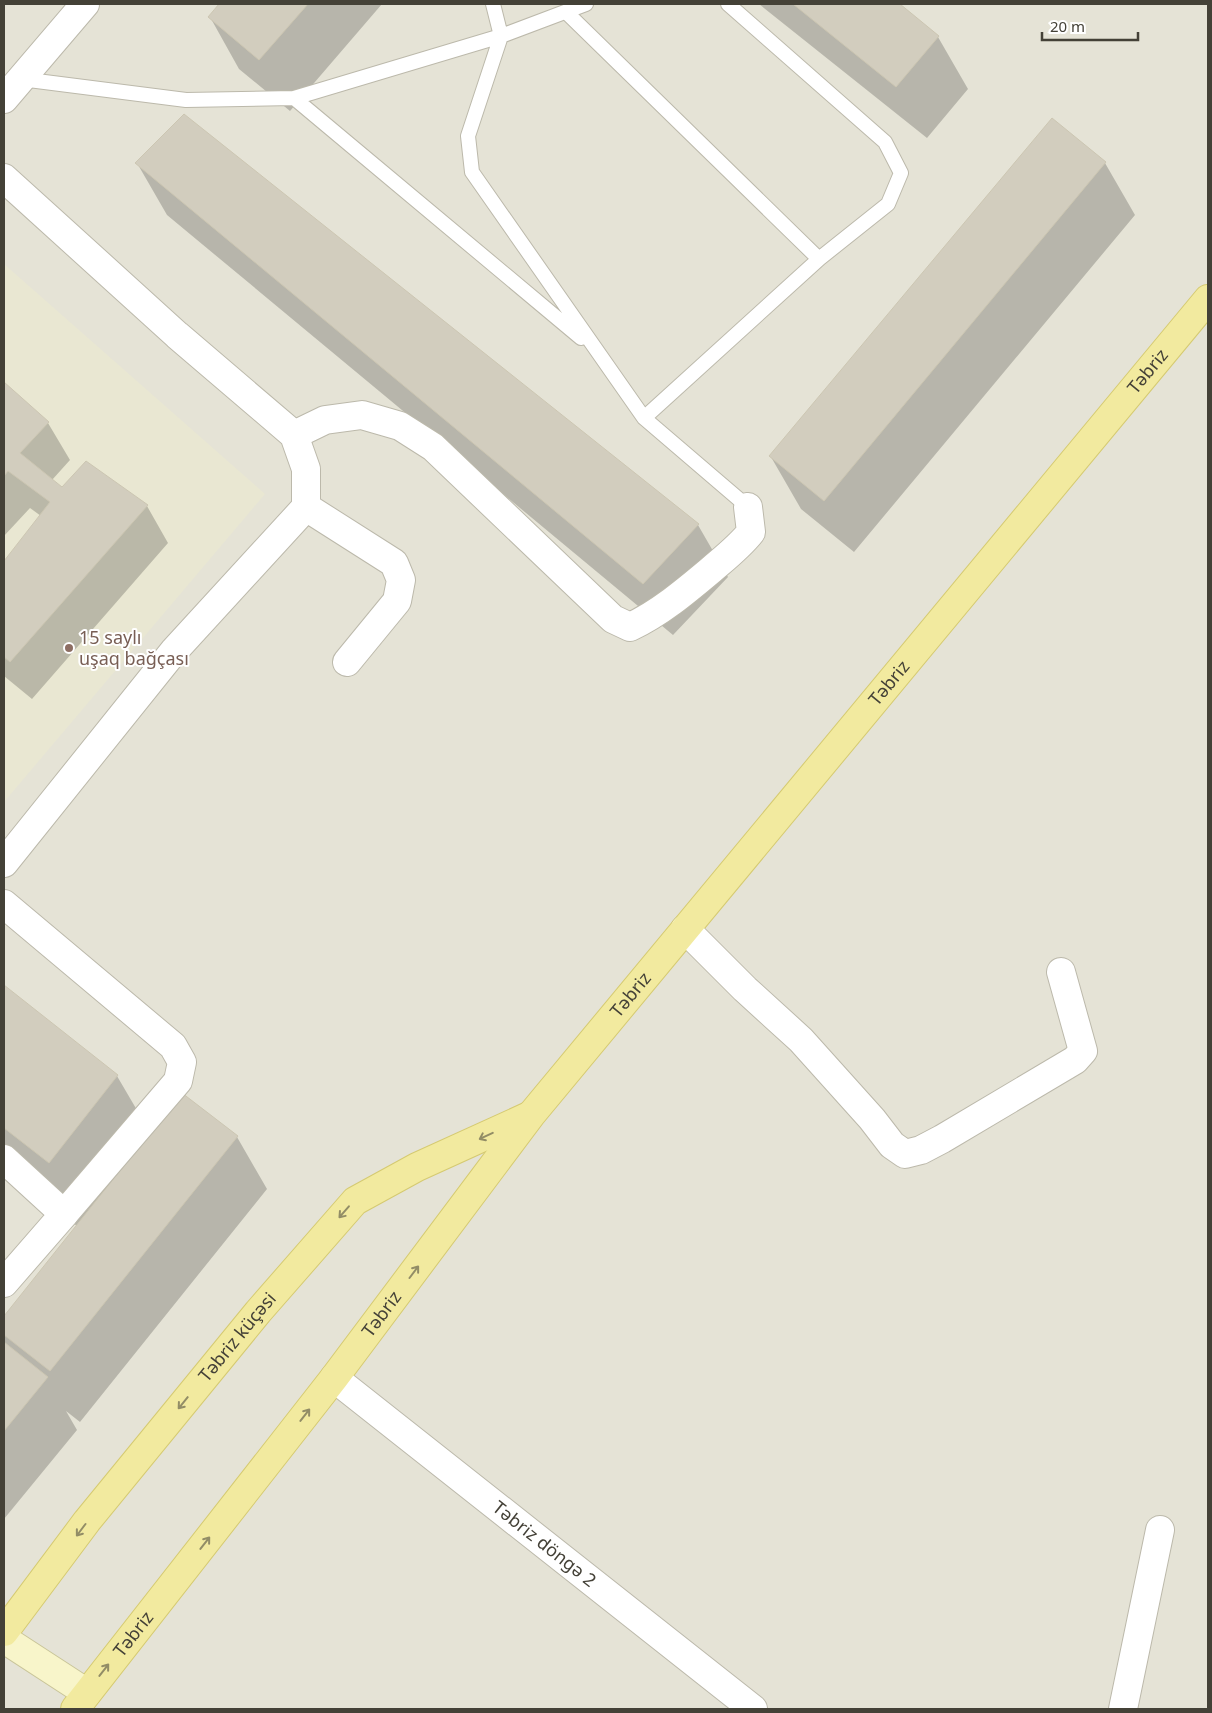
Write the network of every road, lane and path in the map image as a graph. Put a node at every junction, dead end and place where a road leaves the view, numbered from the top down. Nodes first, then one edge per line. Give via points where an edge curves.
1 (85, 4) edge
2 (493, 4) edge
3 (586, 4) edge
4 (728, 4) edge
5 (566, 12) junction
6 (501, 36) junction
7 (13, 71) edge
8 (294, 98) junction
9 (4, 99) edge
10 (4, 178) edge
11 (819, 260) junction
12 (1208, 299) edge
13 (595, 349) junction
14 (644, 418) junction
15 (294, 435) junction
16 (306, 507) junction
17 (748, 507) joint
18 (348, 662) dead end
19 (4, 863) edge
20 (4, 904) edge
21 (685, 929) junction
22 (1061, 972) dead end
23 (531, 1116) junction
24 (4, 1159) edge
25 (64, 1214) junction
26 (4, 1283) edge
27 (334, 1378) junction
28 (1160, 1530) dead end
29 (4, 1632) edge
30 (4, 1638) edge
31 (81, 1701) edge
32 (753, 1709) edge
33 (1123, 1709) edge

1 - 7 street
2 - 6 lane
3 - 5 lane
4 - 11 lane via 885,142 901,173 888,204
5 - 6 lane
5 - 11 lane
6 - 8 lane
6 - 13 lane via 468,136 472,172
7 - 8 lane via 186,100
7 - 9 street
8 - 13 lane
10 - 15 street via 177,335
11 - 14 lane
12 - 21 main road, Təbriz
13 - 14 lane
14 - 17 lane
15 - 16 street via 306,469
15 - 17 street via 324,420 362,415 400,426 433,447 613,619 630,627 648,619 743,542 751,532
16 - 18 street via 394,563 401,580 397,601
16 - 19 street via 174,651
20 - 25 street via 173,1046 182,1062 178,1081
21 - 22 street via 801,1040 892,1145 905,1154 942,1139 1079,1056 1083,1051
21 - 23 main road, Təbriz
27 -> 23 main road, Təbriz
23 -> 29 main road, Təbriz küçəsi via 417,1167 355,1201 258,1312 111,1491
24 - 25 street
25 - 26 street
31 -> 27 main road, Təbriz
27 - 32 street, Təbriz döngə 2
28 - 33 street
30 - 31 main road

